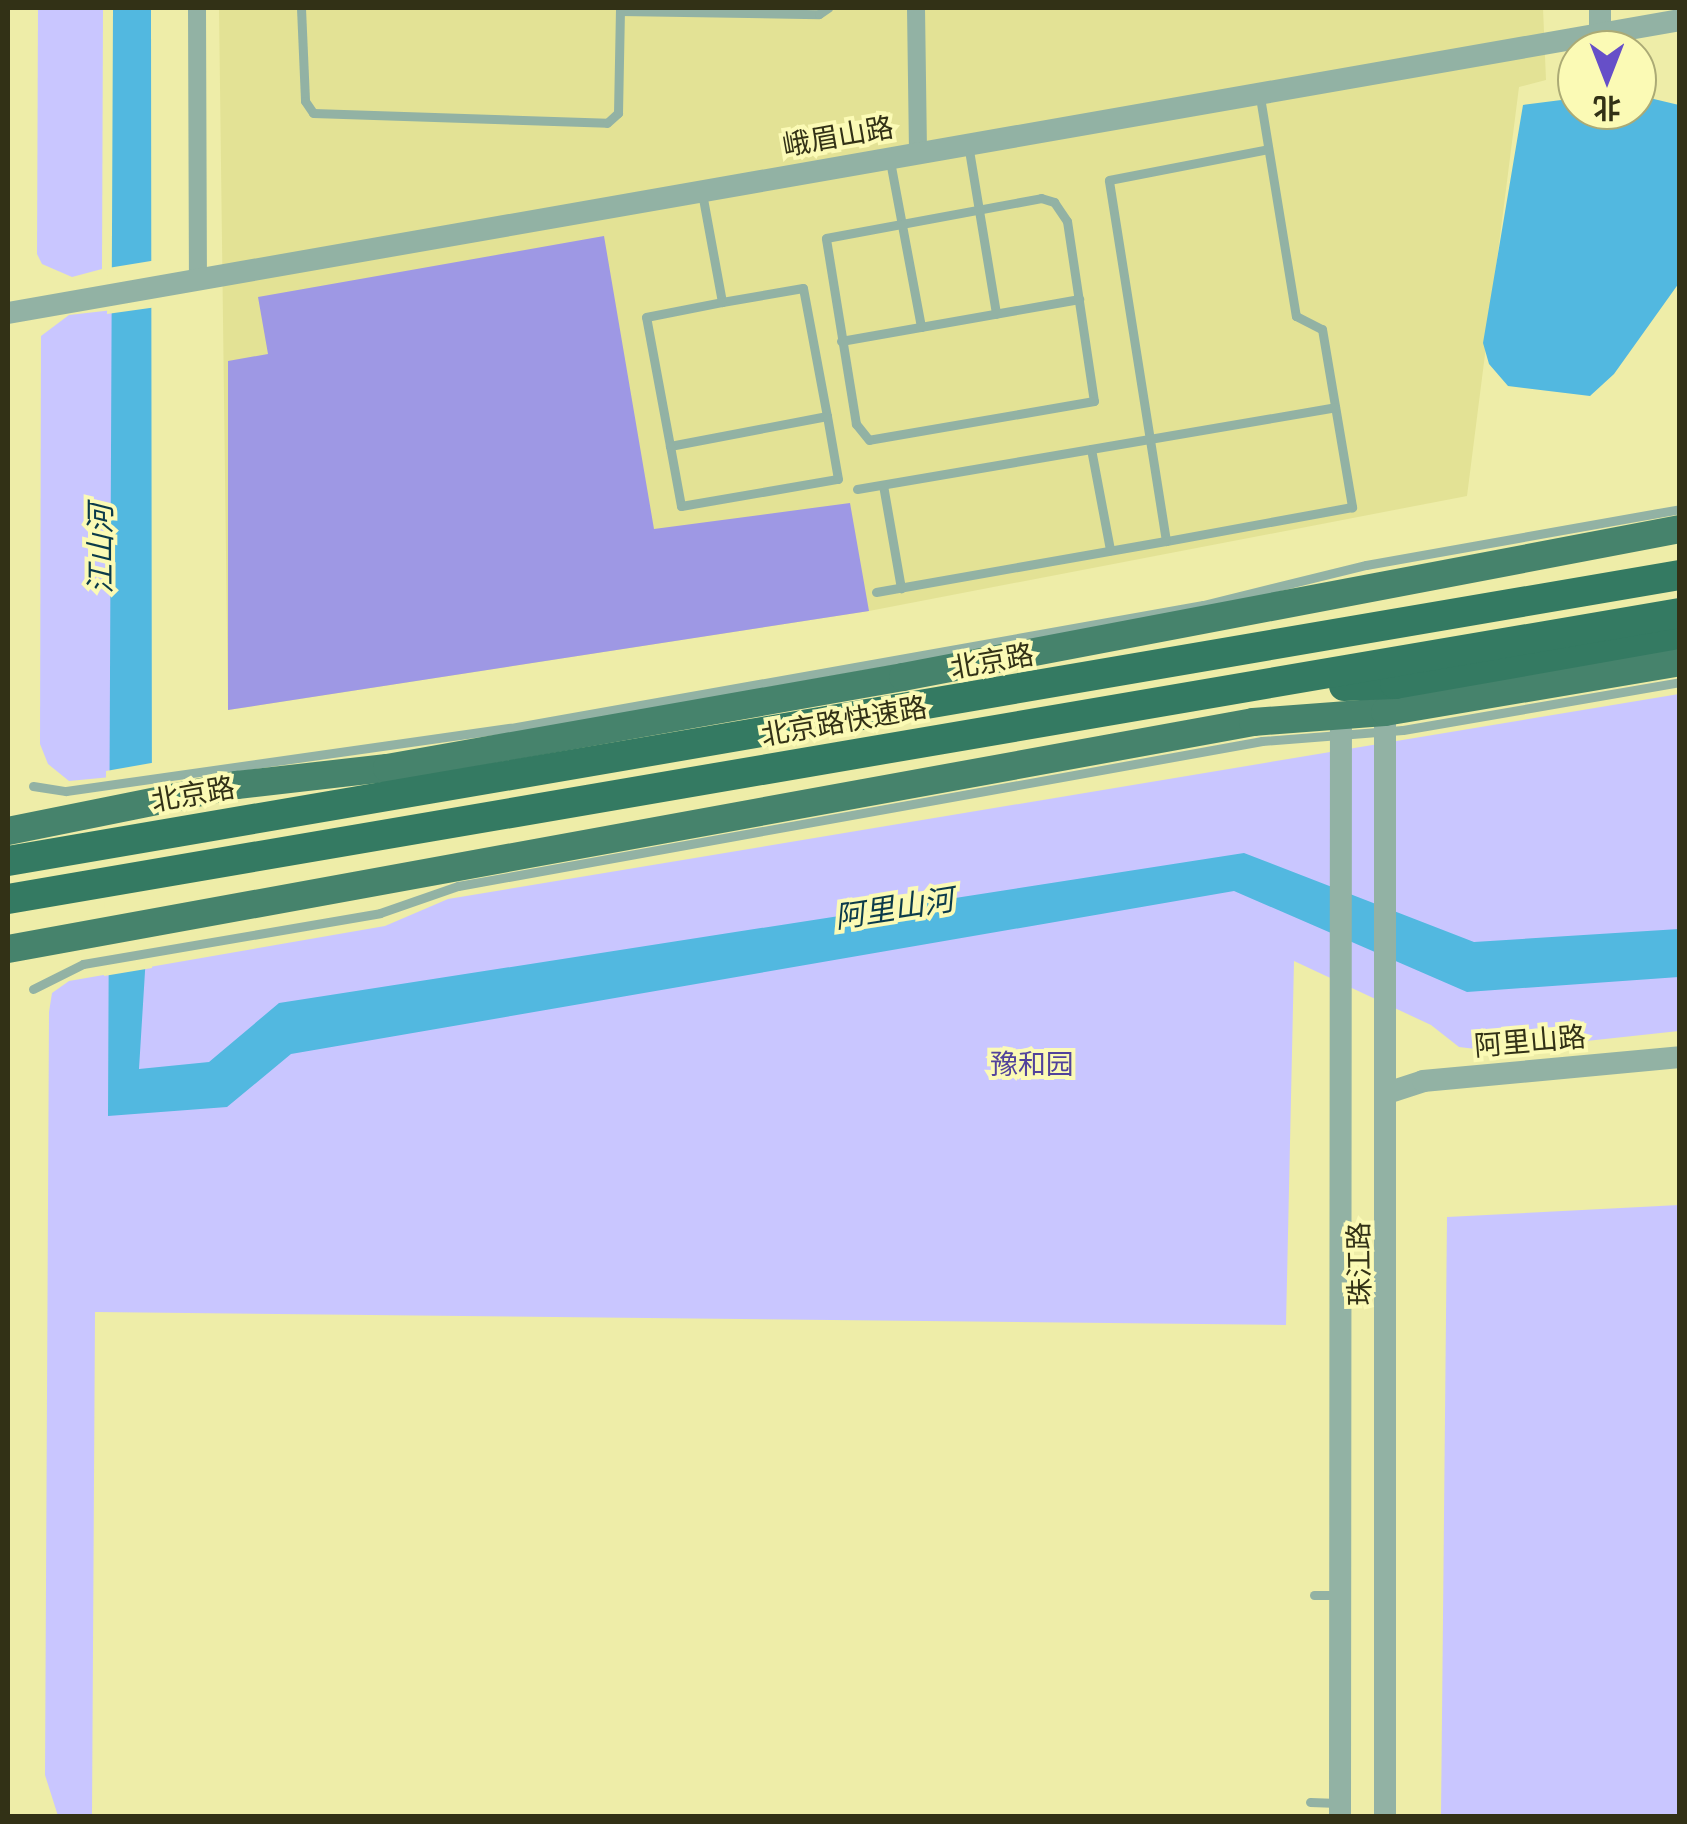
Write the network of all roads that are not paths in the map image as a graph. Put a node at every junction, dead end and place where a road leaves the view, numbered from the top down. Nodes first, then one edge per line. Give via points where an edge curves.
1 (197, 8) edge
2 (301, 8) edge
3 (828, 8) edge
4 (916, 8) edge
5 (620, 9) edge
6 (1680, 20) edge
7 (1627, 30) edge
8 (1557, 42) edge
9 (1260, 94) junction
10 (968, 144) junction
11 (1268, 149) junction
12 (918, 153) junction
13 (889, 158) junction
14 (702, 190) junction
15 (979, 209) junction
16 (901, 222) junction
17 (198, 277) junction
18 (1079, 299) junction
19 (722, 302) junction
20 (8, 314) edge
21 (996, 314) junction
22 (921, 327) junction
23 (841, 341) junction
24 (1335, 408) junction
25 (826, 416) junction
26 (1148, 439) junction
27 (670, 446) junction
28 (1091, 449) junction
29 (883, 484) junction
30 (858, 489) dead end
31 (1680, 509) edge
32 (1680, 530) edge
33 (1166, 540) junction
34 (1110, 550) junction
35 (1680, 555) edge
36 (1680, 575) edge
37 (902, 588) junction
38 (876, 592) dead end
39 (1680, 613) edge
40 (1680, 634) edge
41 (1306, 639) junction
42 (1680, 662) edge
43 (1680, 682) edge
44 (1226, 690) junction
45 (1385, 722) junction
46 (1340, 725) junction
47 (33, 786) dead end
48 (158, 789) junction
49 (100, 798) junction
50 (8, 831) edge
51 (8, 861) edge
52 (8, 899) edge
53 (8, 949) edge
54 (33, 989) dead end
55 (1680, 1057) edge
56 (1387, 1093) junction
57 (1314, 1595) dead end
58 (1342, 1595) junction
59 (1310, 1802) dead end
60 (1340, 1810) edge
61 (1385, 1816) edge

1 - 17 street
2 - 5 lane via 305,101 313,113 607,123 618,113
3 - 5 lane via 820,14
4 - 12 street
6 - 7 street, 峨眉山路
8 - 9 street, 峨眉山路
9 - 10 street, 峨眉山路
9 - 11 lane
10 - 12 street, 峨眉山路
10 - 15 lane
11 - 24 lane via 1296,316 1322,329
11 - 26 lane via 1109,180
12 - 13 street, 峨眉山路
13 - 14 street, 峨眉山路
13 - 16 lane
14 - 17 street, 峨眉山路
14 - 19 lane
15 - 16 lane
15 - 18 lane via 1054,202 1067,220
15 - 21 lane
16 - 22 lane
16 - 23 lane via 826,238
17 - 20 street, 峨眉山路
18 - 21 lane
18 - 23 lane via 1094,402 878,442 856,424
19 - 25 lane via 803,288
19 - 27 lane via 646,317
21 - 22 lane
22 - 23 lane
24 - 26 lane
24 - 33 lane via 1352,507
25 - 27 lane
25 - 27 lane via 838,478 680,506
26 - 28 lane
26 - 33 lane
28 - 29 lane
28 - 34 lane
29 - 30 lane
29 - 37 lane
31 - 48 lane via 1366,566 1203,605
32 - 48 main road, 北京路 via 388,768
33 - 34 lane
34 - 37 lane
35 - 41 highway via 1411,609
36 - 41 highway, 北京路快速路
37 - 38 lane
39 - 44 highway, 北京路快速路
40 - 44 highway via 1395,684
41 - 51 highway, 北京路快速路
42 - 45 main road
43 - 45 lane
44 - 52 highway, 北京路快速路
45 - 46 main road
45 - 56 street, 珠江路
46 - 53 main road via 1253,722
46 - 54 lane via 497,879 380,913 96,962
46 - 58 street, 珠江路
47 - 49 lane
48 - 49 main road, 北京路
49 - 50 main road, 北京路
55 - 56 street, 阿里山路 via 1423,1081
56 - 61 street, 珠江路
57 - 58 lane
58 - 60 street, 珠江路
59 - 60 lane

